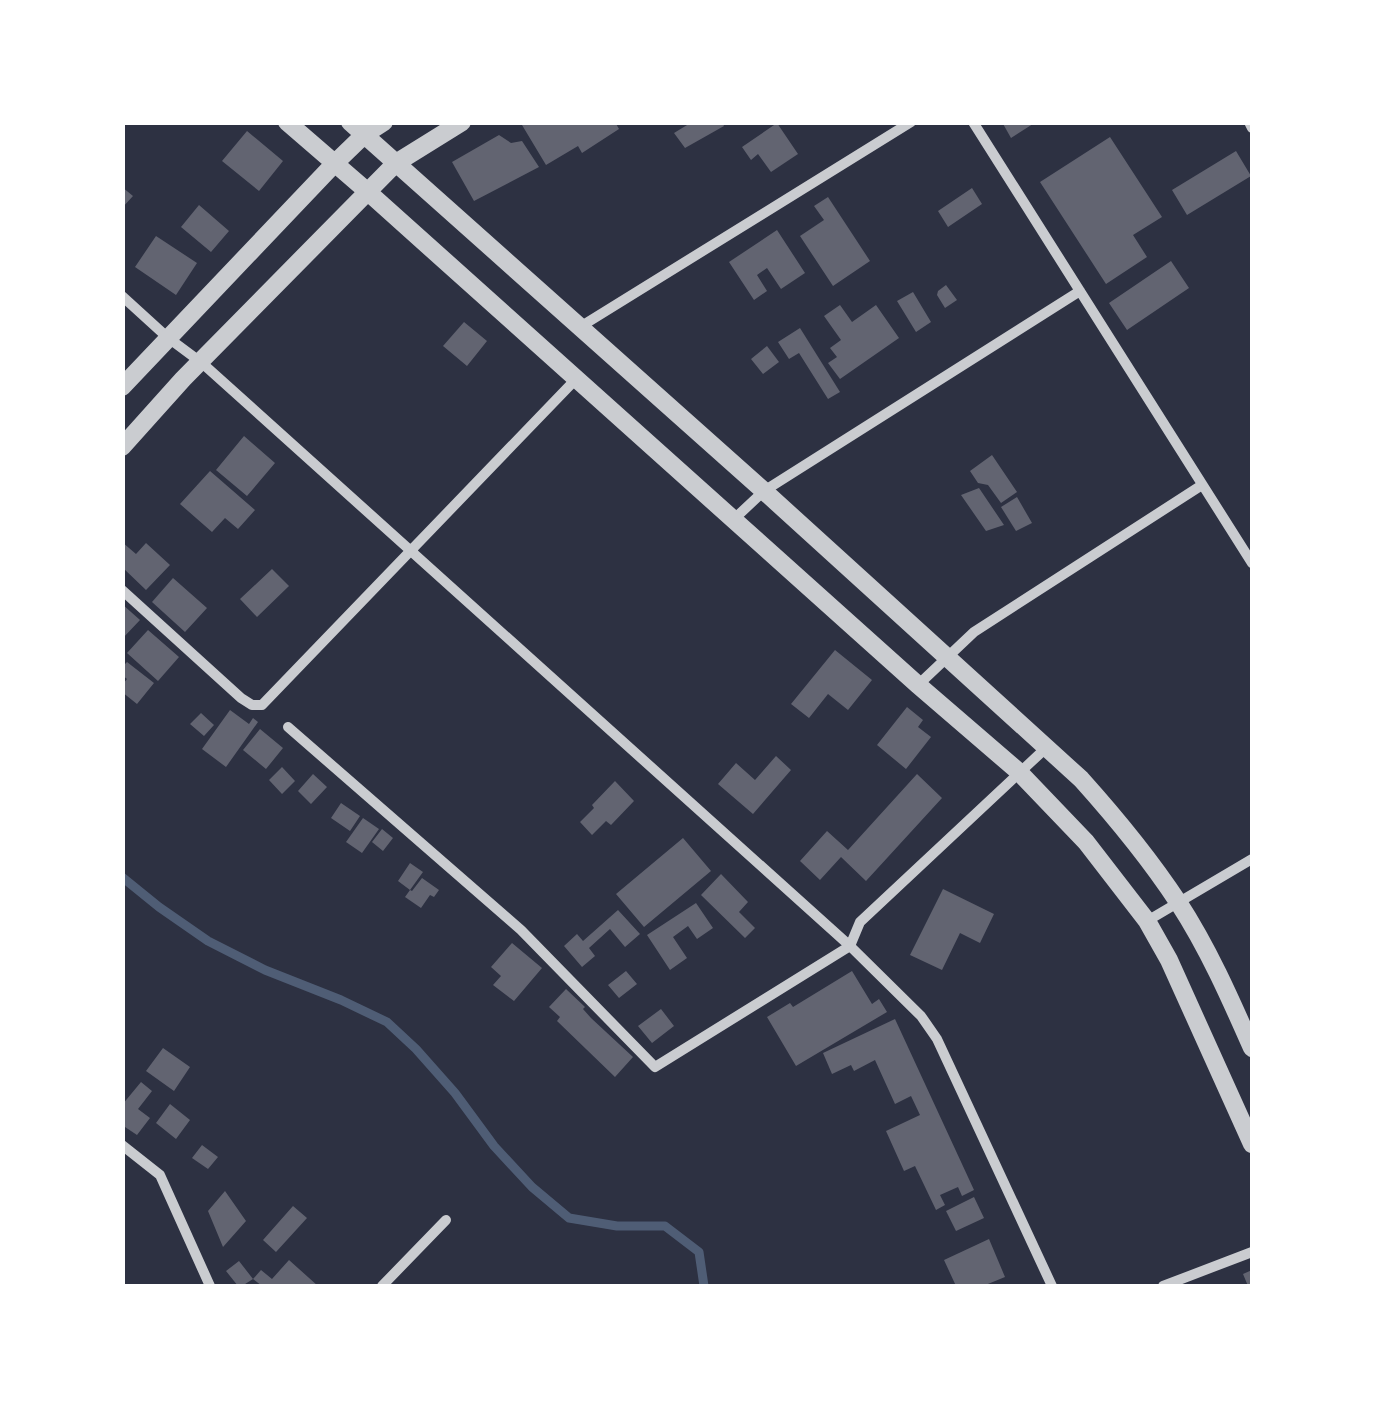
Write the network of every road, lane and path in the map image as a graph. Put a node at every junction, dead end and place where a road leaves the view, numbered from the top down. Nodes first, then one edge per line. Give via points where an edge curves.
1 (287, 122) edge
2 (384, 122) edge
3 (462, 122) edge
4 (911, 122) edge
5 (973, 122) edge
6 (357, 129) edge
7 (396, 163) junction
8 (334, 164) junction
9 (368, 192) junction
10 (1080, 291) junction
11 (122, 296) edge
12 (580, 328) junction
13 (168, 337) junction
14 (202, 362) junction
15 (577, 378) junction
16 (122, 387) edge
17 (122, 447) edge
18 (1202, 485) junction
19 (764, 491) junction
20 (734, 519) junction
21 (410, 550) junction
22 (1252, 562) edge
23 (122, 590) edge
24 (944, 657) junction
25 (918, 685) junction
26 (288, 727) dead end
27 (1047, 747) junction
28 (1019, 772) junction
29 (1252, 858) edge
30 (1178, 902) junction
31 (1147, 922) junction
32 (850, 946) junction
33 (1252, 1048) edge
34 (1252, 1144) edge
35 (122, 1145) edge
36 (446, 1220) dead end
37 (1252, 1252) edge
38 (210, 1286) edge
39 (382, 1286) edge
40 (1052, 1286) edge
41 (1163, 1286) edge

1 - 8 street
2 - 6 street
3 - 7 street
4 - 12 street
5 - 10 street
6 - 7 street
6 - 8 street
7 - 9 street
7 - 12 street
8 - 9 street
8 - 13 street
9 - 14 street
9 - 15 street
10 - 18 street
10 - 19 street
11 - 13 street
12 - 19 street
13 - 14 street
13 - 16 street
14 - 17 street
14 - 21 street
15 - 20 street
15 - 21 street
18 - 22 street
18 - 24 street
19 - 20 street
19 - 24 street
20 - 25 street
21 - 23 street via 262,705 241,698
21 - 32 street
24 - 25 street
24 - 27 street
25 - 28 street
26 - 32 street via 521,930 654,1067
27 - 28 street
27 - 30 street via 1116,818
28 - 31 street via 1086,842
28 - 32 street via 860,922
29 - 30 street
30 - 31 street
30 - 33 street
31 - 34 street
32 - 40 street via 937,1039
35 - 38 street via 160,1175
36 - 39 street
37 - 41 street

